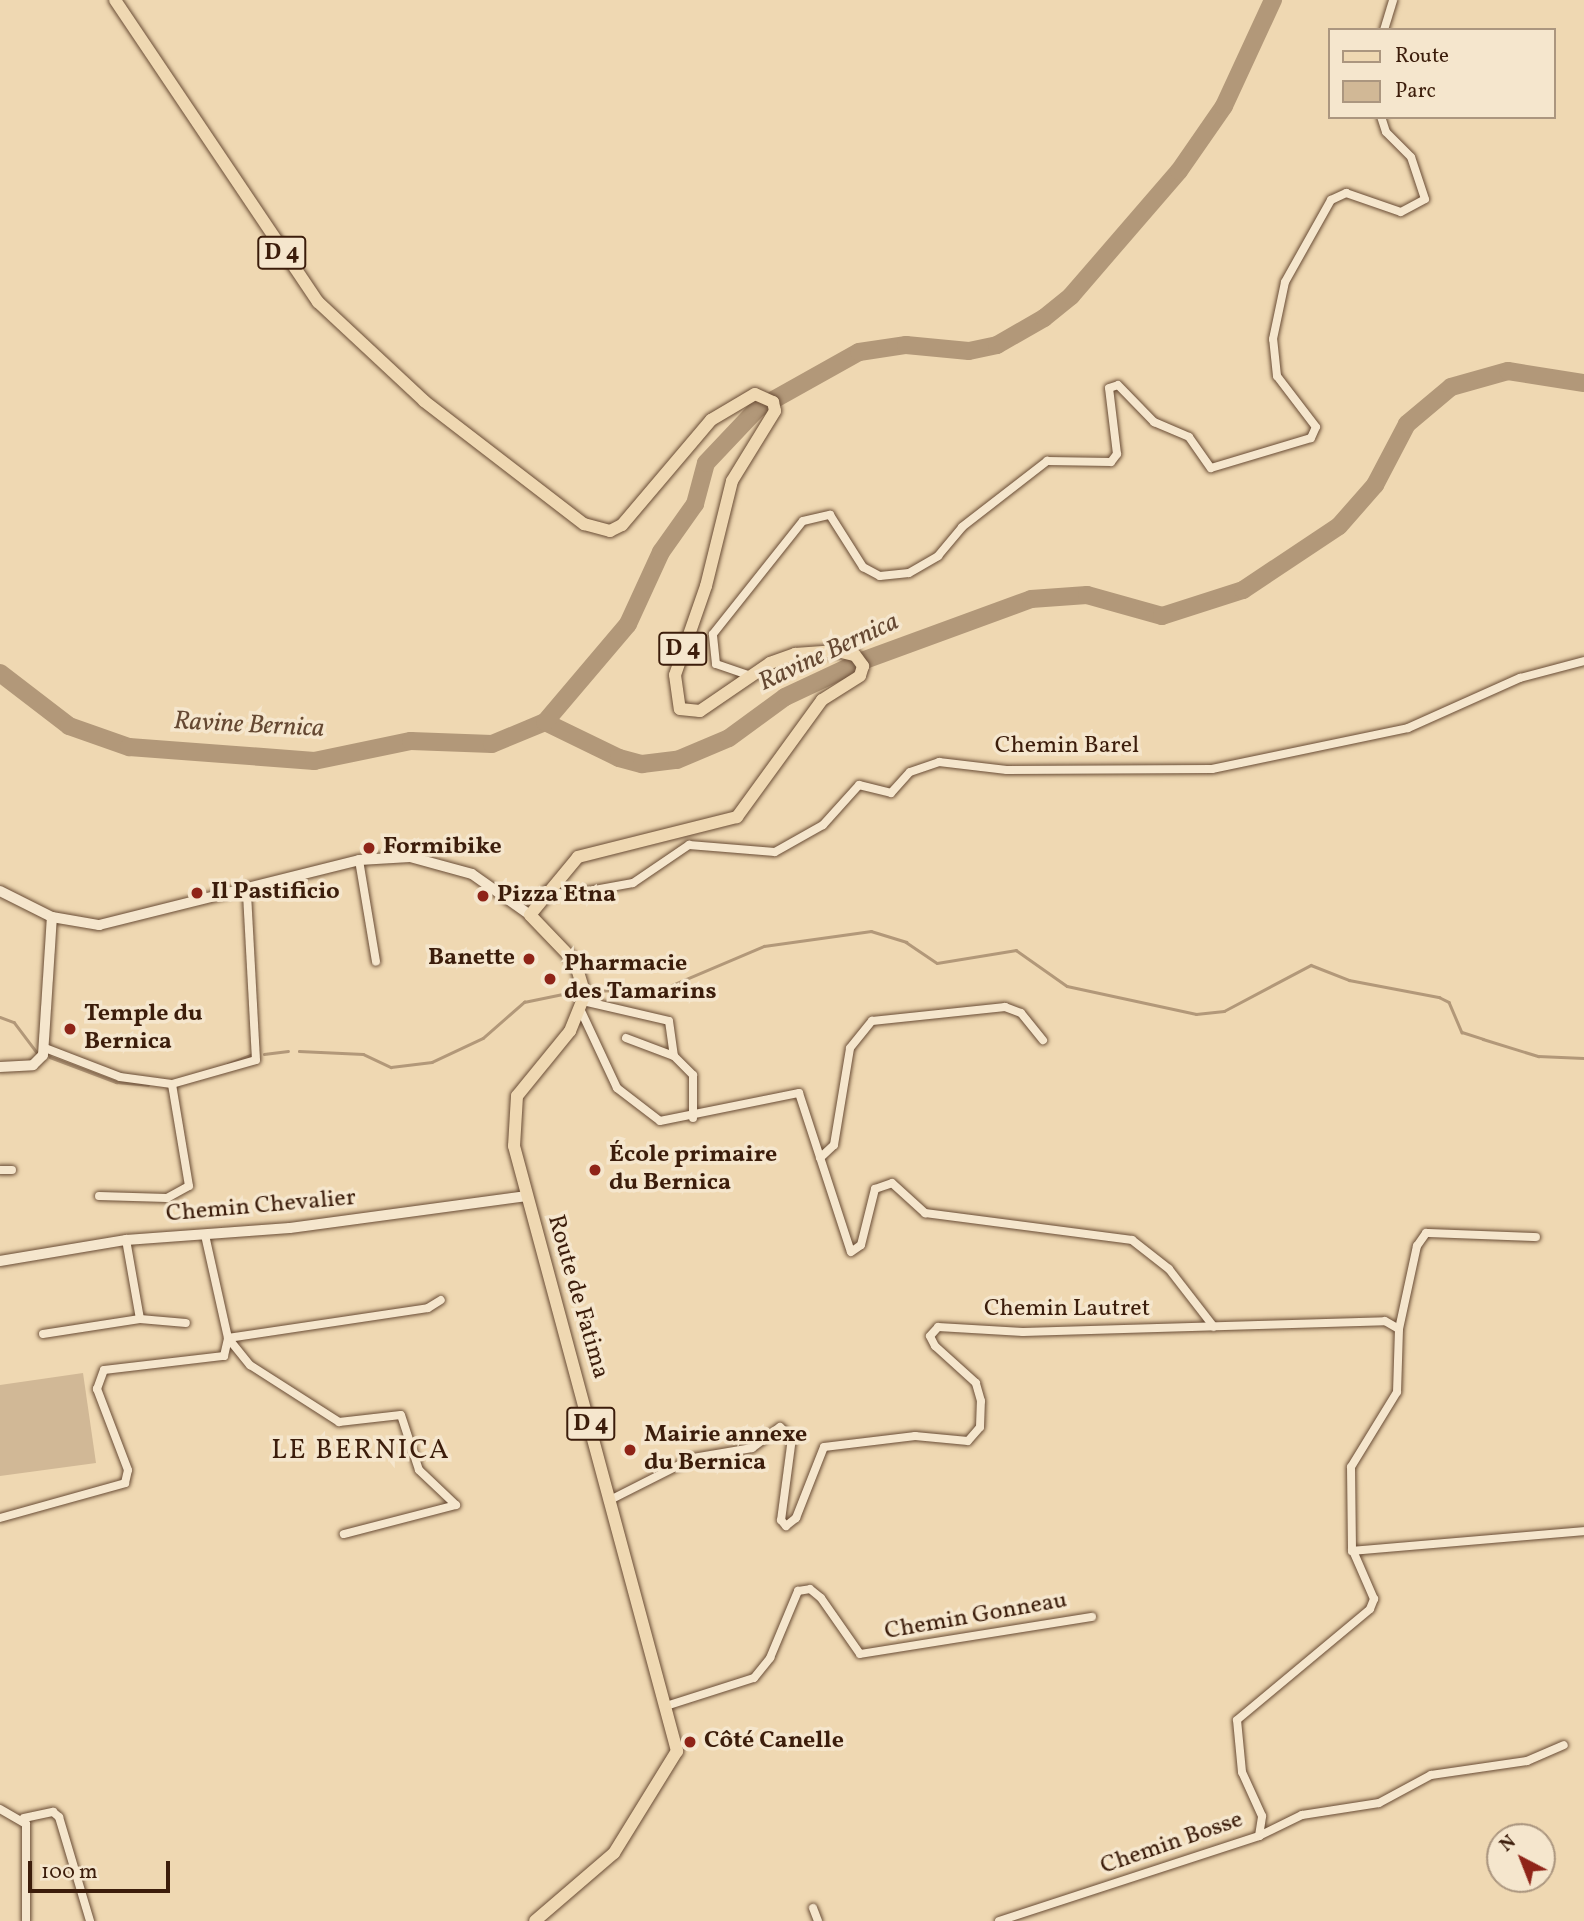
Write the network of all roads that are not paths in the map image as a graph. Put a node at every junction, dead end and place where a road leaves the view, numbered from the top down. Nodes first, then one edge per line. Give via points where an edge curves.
1 (115, 0) edge
2 (1393, 0) edge
3 (1385, 28) edge
4 (1382, 119) edge
5 (1584, 661) edge
6 (751, 676) junction
7 (359, 860) junction
8 (546, 890) junction
9 (0, 891) edge
10 (247, 892) junction
11 (530, 915) junction
12 (52, 916) junction
13 (376, 962) dead end
14 (582, 1006) junction
15 (626, 1038) dead end
16 (1043, 1040) dead end
17 (45, 1048) junction
18 (674, 1056) junction
19 (0, 1067) edge
20 (172, 1084) junction
21 (693, 1118) junction
22 (820, 1158) junction
23 (0, 1170) edge
24 (12, 1170) dead end
25 (99, 1196) dead end
26 (527, 1196) junction
27 (205, 1235) junction
28 (1536, 1237) dead end
29 (126, 1240) junction
30 (0, 1261) edge
31 (441, 1300) dead end
32 (139, 1319) junction
33 (186, 1323) dead end
34 (1214, 1327) junction
35 (1399, 1329) junction
36 (43, 1334) dead end
37 (228, 1338) junction
38 (608, 1501) junction
39 (0, 1518) edge
40 (1584, 1531) edge
41 (344, 1534) dead end
42 (1354, 1553) junction
43 (1092, 1617) dead end
44 (666, 1706) junction
45 (1563, 1745) dead end
46 (0, 1809) edge
47 (24, 1818) junction
48 (1259, 1836) junction
49 (813, 1908) dead end
50 (26, 1921) edge
51 (90, 1921) edge
52 (535, 1921) edge
53 (818, 1921) edge
54 (999, 1921) edge

1 - 6 main road, D 4 via 318,302 424,401 584,524 610,531 621,526 687,441 755,394 766,394 775,411 732,481 706,586 675,675 675,703 685,712 700,711
2 - 3 street
4 - 6 street via 1386,132 1411,157 1425,199 1401,212 1346,193 1331,200 1285,282 1273,339 1277,376 1316,428 1311,438 1211,468 1189,437 1154,422 1118,385 1109,388 1117,454 1111,462 1046,461 962,527 938,556 909,573 880,576 863,567 830,515 803,521 713,634 716,664
5 - 8 street, Chemin Barel via 1520,678 1408,728 1212,769 1007,770 939,762 910,772 891,793 859,785 823,825 775,852 689,845 634,883 567,895
6 - 8 main road, D 4 via 794,654 855,655 863,666 860,676 822,700 737,817 606,845 578,857
7 - 10 street
7 - 11 street via 411,857 458,868
7 - 13 street
8 - 11 main road, D 4
9 - 12 street
10 - 12 street via 99,925
10 - 20 street via 256,1060
11 - 14 main road via 581,971
12 - 17 street
14 - 18 street via 606,1006 669,1021
14 - 21 street via 625,1097 660,1121
14 - 26 main road, Route de Fatima / D 4 via 513,1108 514,1146
15 - 18 street
16 - 22 street via 1021,1013 1005,1007 872,1021 849,1048 834,1145
17 - 19 street via 33,1065
17 - 20 street via 120,1077
18 - 21 street via 692,1075
20 - 25 street via 189,1186 167,1198
21 - 22 street via 799,1093
22 - 34 street via 851,1252 860,1245 875,1189 892,1183 925,1213 1132,1240 1161,1261
23 - 24 street
26 - 27 street, Chemin Chevalier
26 - 38 main road, Route de Fatima / D 4
27 - 29 street, Chemin Chevalier
27 - 37 street
28 - 35 street via 1426,1233 1417,1246
29 - 30 street, Chemin Chevalier
29 - 32 street
31 - 37 street via 428,1308
32 - 33 street
32 - 36 street
34 - 35 street, Chemin Lautret via 1385,1321
34 - 38 street, Chemin Lautret via 1023,1332 938,1326 930,1336 935,1346 976,1383 981,1401 981,1427 968,1440 915,1436 824,1447 796,1518 786,1525 781,1520 792,1438 780,1427 752,1448 693,1458
35 - 42 street via 1397,1392 1351,1467
37 - 39 street via 219,1360 145,1362 99,1374 97,1389 128,1470 125,1483
37 - 41 street via 250,1365 346,1423 401,1415 419,1470 456,1505
38 - 44 main road, Route de Fatima / D 4 via 638,1626
40 - 42 street
42 - 48 street, Chemin Bosse via 1374,1599 1370,1609 1237,1720 1242,1772 1262,1816
43 - 44 street, Chemin Gonneau via 975,1632 869,1655 853,1648 810,1588 798,1591 770,1658 754,1678
44 - 52 main road, Route de Fatima / D 4 via 675,1732 672,1768 614,1853
45 - 48 street via 1527,1761 1431,1775 1379,1803 1302,1815
46 - 47 street
47 - 50 street
47 - 51 street via 53,1812 59,1818
48 - 54 street, Chemin Bosse
49 - 53 street

